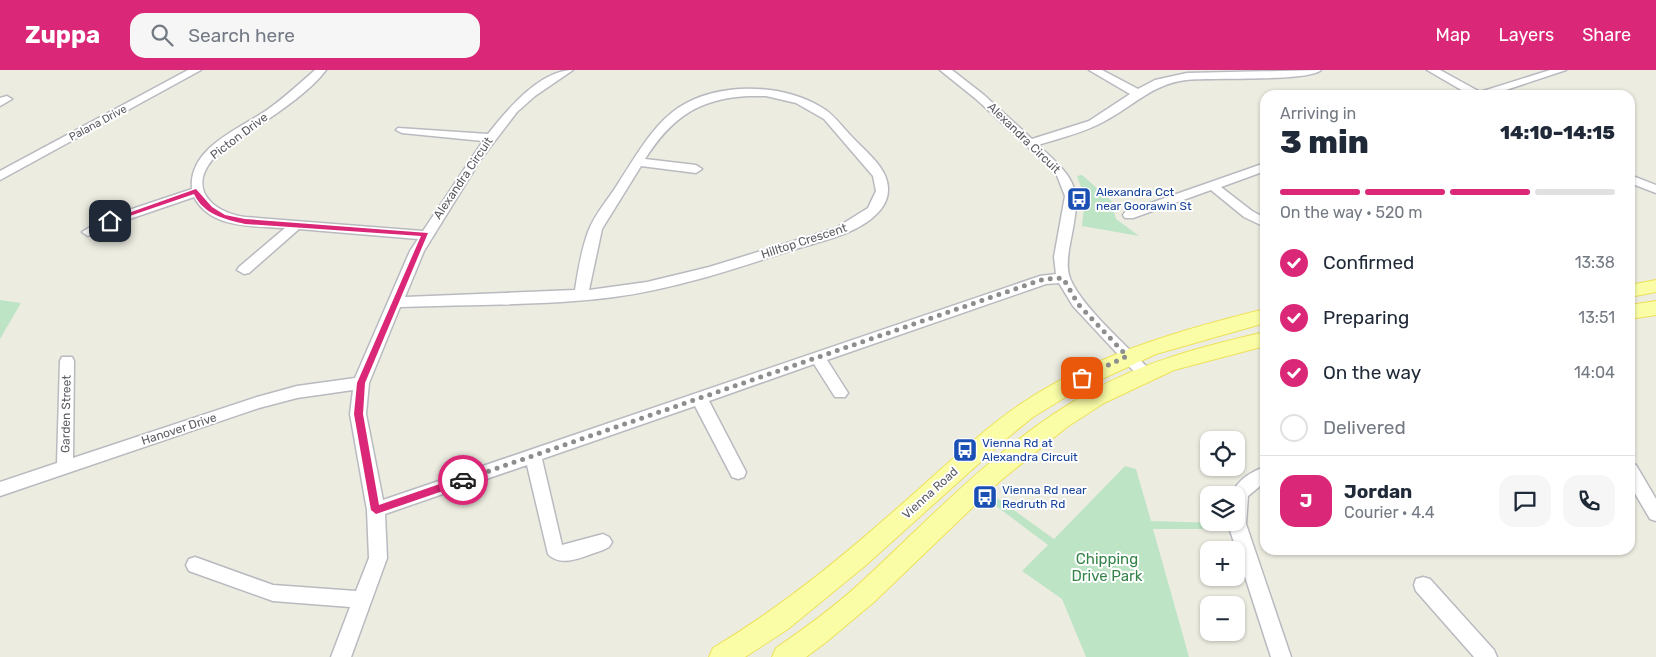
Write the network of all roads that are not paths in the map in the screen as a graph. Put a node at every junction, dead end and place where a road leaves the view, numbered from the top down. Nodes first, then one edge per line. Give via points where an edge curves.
1 (196, 70) edge
2 (321, 70) edge
3 (945, 70) edge
4 (1094, 70) edge
5 (1311, 70) edge
6 (1432, 70) edge
7 (1560, 70) edge
8 (546, 71) dead end
9 (564, 72) edge
10 (1209, 72) edge
11 (1540, 73) edge
12 (1470, 90) edge
13 (1493, 90) edge
14 (1137, 93) junction
15 (402, 130) dead end
16 (489, 138) junction
17 (1032, 142) junction
18 (638, 162) junction
19 (696, 169) dead end
20 (1260, 169) edge
21 (0, 176) edge
22 (1635, 181) edge
23 (1212, 185) junction
24 (1656, 189) edge
25 (196, 192) junction
26 (1129, 215) dead end
27 (1260, 220) edge
28 (295, 226) junction
29 (88, 232) dead end
30 (425, 234) junction
31 (244, 270) dead end
32 (1063, 278) junction
33 (1656, 286) edge
34 (1635, 290) edge
35 (581, 295) junction
36 (395, 302) junction
37 (1656, 308) edge
38 (1635, 311) edge
39 (1260, 317) edge
40 (1260, 340) edge
41 (1127, 356) junction
42 (817, 357) junction
43 (67, 361) dead end
44 (1145, 374) junction
45 (361, 383) junction
46 (840, 393) dead end
47 (699, 398) junction
48 (534, 456) junction
49 (65, 467) junction
50 (738, 472) dead end
51 (1260, 476) edge
52 (1635, 478) edge
53 (0, 489) edge
54 (376, 510) junction
55 (1656, 514) edge
56 (603, 542) dead end
57 (195, 565) dead end
58 (1423, 585) dead end
59 (364, 600) junction
60 (341, 657) edge
61 (722, 657) edge
62 (785, 657) edge
63 (1281, 657) edge
64 (1487, 657) edge

1 - 21 street, Palana Drive
2 - 25 street, Picton Drive via 210,156 200,168
3 - 17 street, Alexandra Circuit
4 - 14 street
5 - 10 street via 1278,75
6 - 12 street
7 - 11 street
8 - 9 street
9 - 16 street, Alexandra Circuit via 525,99
10 - 14 street via 1169,78
11 - 13 street
14 - 17 street via 1092,124
15 - 16 street
16 - 30 street, Alexandra Circuit
17 - 32 street, Alexandra Circuit via 1061,172 1071,196 1061,257
18 - 19 street
18 - 35 street, Hilltop Crescent via 598,223
18 - 35 street, Hilltop Crescent via 664,126 684,110 721,96 776,94 802,101 827,116 874,168 881,181 882,192 879,203 869,215 841,231 681,279
20 - 23 street
22 - 24 street
23 - 26 street
23 - 27 street
25 - 28 street via 201,201 222,216 245,222
25 - 29 street via 110,221
28 - 30 street
28 - 31 street
30 - 36 street, Alexandra Circuit
32 - 41 street, Alexandra Circuit via 1078,304
32 - 42 street via 1044,279
33 - 34 main road
35 - 36 street, Hilltop Crescent
36 - 45 street, Alexandra Circuit
37 - 38 main road
39 - 41 main road, Vienna Road via 1171,340
40 - 44 main road
41 - 44 street, Alexandra Circuit
41 - 61 main road, Vienna Road via 1039,402 1003,429 791,614
42 - 46 street
42 - 47 street
43 - 49 street, Garden Street
44 - 62 main road via 1065,417 1025,448 984,482 864,595
45 - 49 street, Hanover Drive via 333,385 273,398
45 - 54 street, Alexandra Circuit via 358,414
47 - 48 street
47 - 50 street
48 - 54 street
48 - 56 street via 554,549 563,554
49 - 53 street, Hanover Drive
51 - 63 street via 1242,489 1236,501 1237,524
52 - 55 street
54 - 59 street, Alexandra Circuit via 378,558
57 - 59 street via 273,593
58 - 64 street
59 - 60 street, Alexandra Circuit

